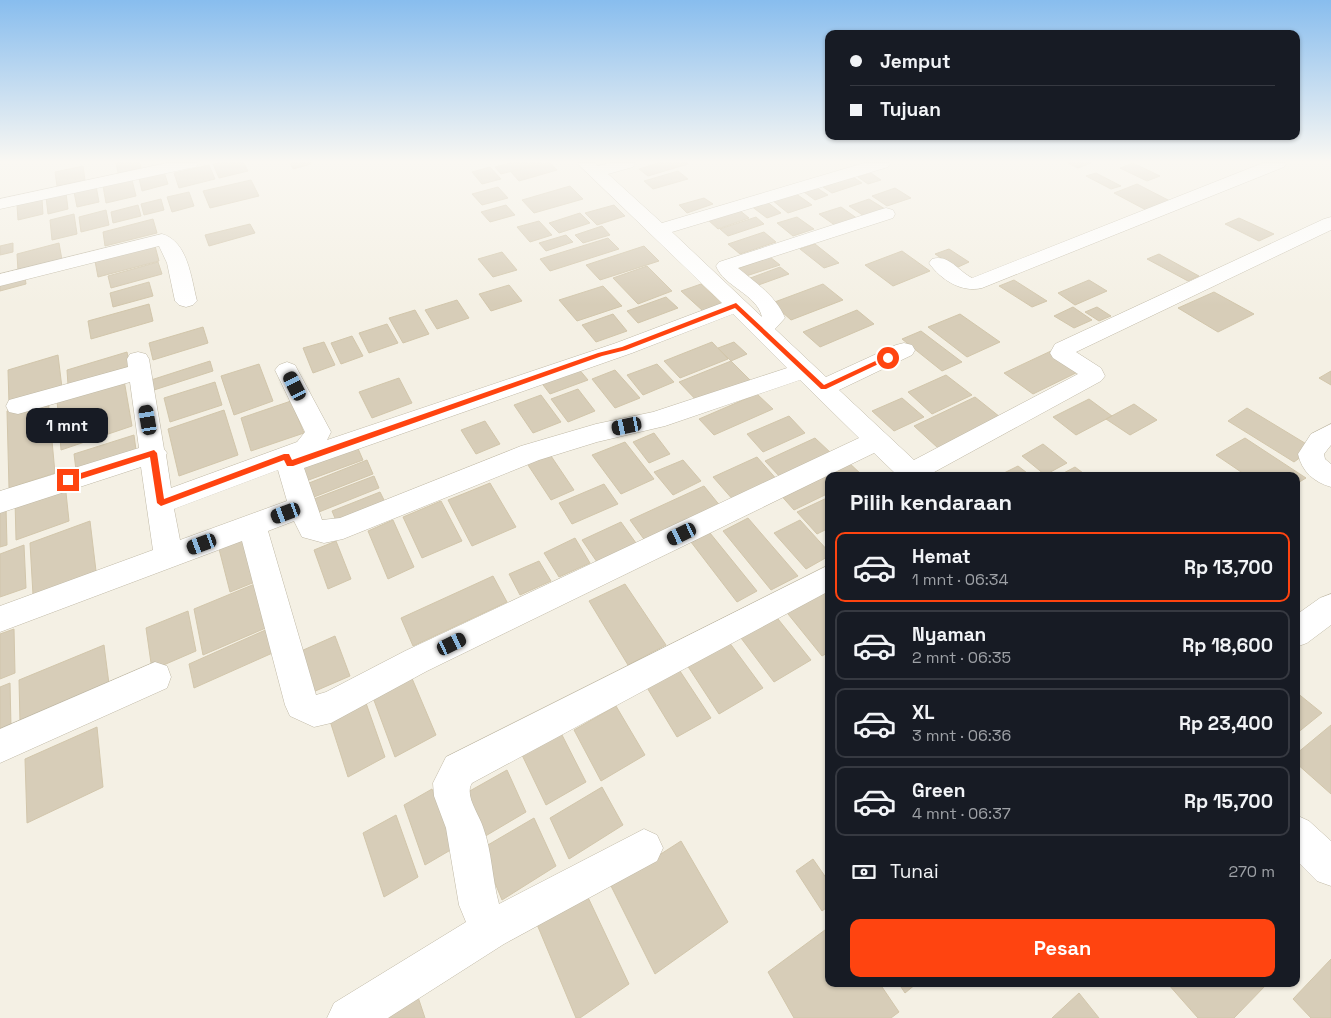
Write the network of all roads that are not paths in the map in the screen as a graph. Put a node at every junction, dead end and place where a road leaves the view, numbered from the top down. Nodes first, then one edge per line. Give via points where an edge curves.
1 (639, 211) edge
2 (724, 211) edge
3 (1159, 211) edge
4 (886, 214) dead end
5 (1331, 223) edge
6 (659, 230) junction
7 (939, 263) dead end
8 (0, 280) edge
9 (186, 301) dead end
10 (736, 305) junction
11 (760, 328) junction
12 (904, 350) dead end
13 (287, 370) dead end
14 (805, 370) junction
15 (823, 388) junction
16 (18, 406) dead end
17 (1331, 433) edge
18 (876, 441) junction
19 (154, 453) junction
20 (288, 460) junction
21 (909, 472) edge
22 (917, 472) edge
23 (1331, 477) edge
24 (0, 502) edge
25 (161, 503) junction
26 (302, 507) junction
27 (252, 525) junction
28 (168, 557) junction
29 (825, 579) edge
30 (1331, 607) edge
31 (0, 619) edge
32 (1300, 630) edge
33 (155, 677) dead end
34 (0, 746) edge
35 (1300, 838) edge
36 (644, 848) dead end
37 (1331, 867) edge
38 (490, 930) junction
39 (349, 1018) edge

1 - 6 street
2 - 6 street
3 - 7 street via 975,284 966,284
4 - 11 street via 726,266 773,312 770,324
5 - 22 street via 1063,349 1061,353 1093,376
6 - 10 street
8 - 9 street via 162,240 169,244 175,257
10 - 11 street
10 - 20 street via 624,348
11 - 14 street
12 - 15 street
13 - 20 street via 318,432 306,449
14 - 15 street
14 - 26 street via 656,420 596,433 530,453 343,528 324,532 312,529
15 - 18 street
16 - 19 street via 139,365
17 - 23 street via 1320,440 1311,454 1312,462
18 - 21 street
18 - 27 street via 416,661 331,707 314,711 302,705
19 - 24 street
19 - 25 street
20 - 25 street
20 - 26 street
25 - 28 street
26 - 27 street
27 - 28 street
28 - 31 street
29 - 38 street via 459,770 451,783 452,796 465,828 480,905
30 - 32 street
33 - 34 street
35 - 37 street
36 - 38 street
38 - 39 street

